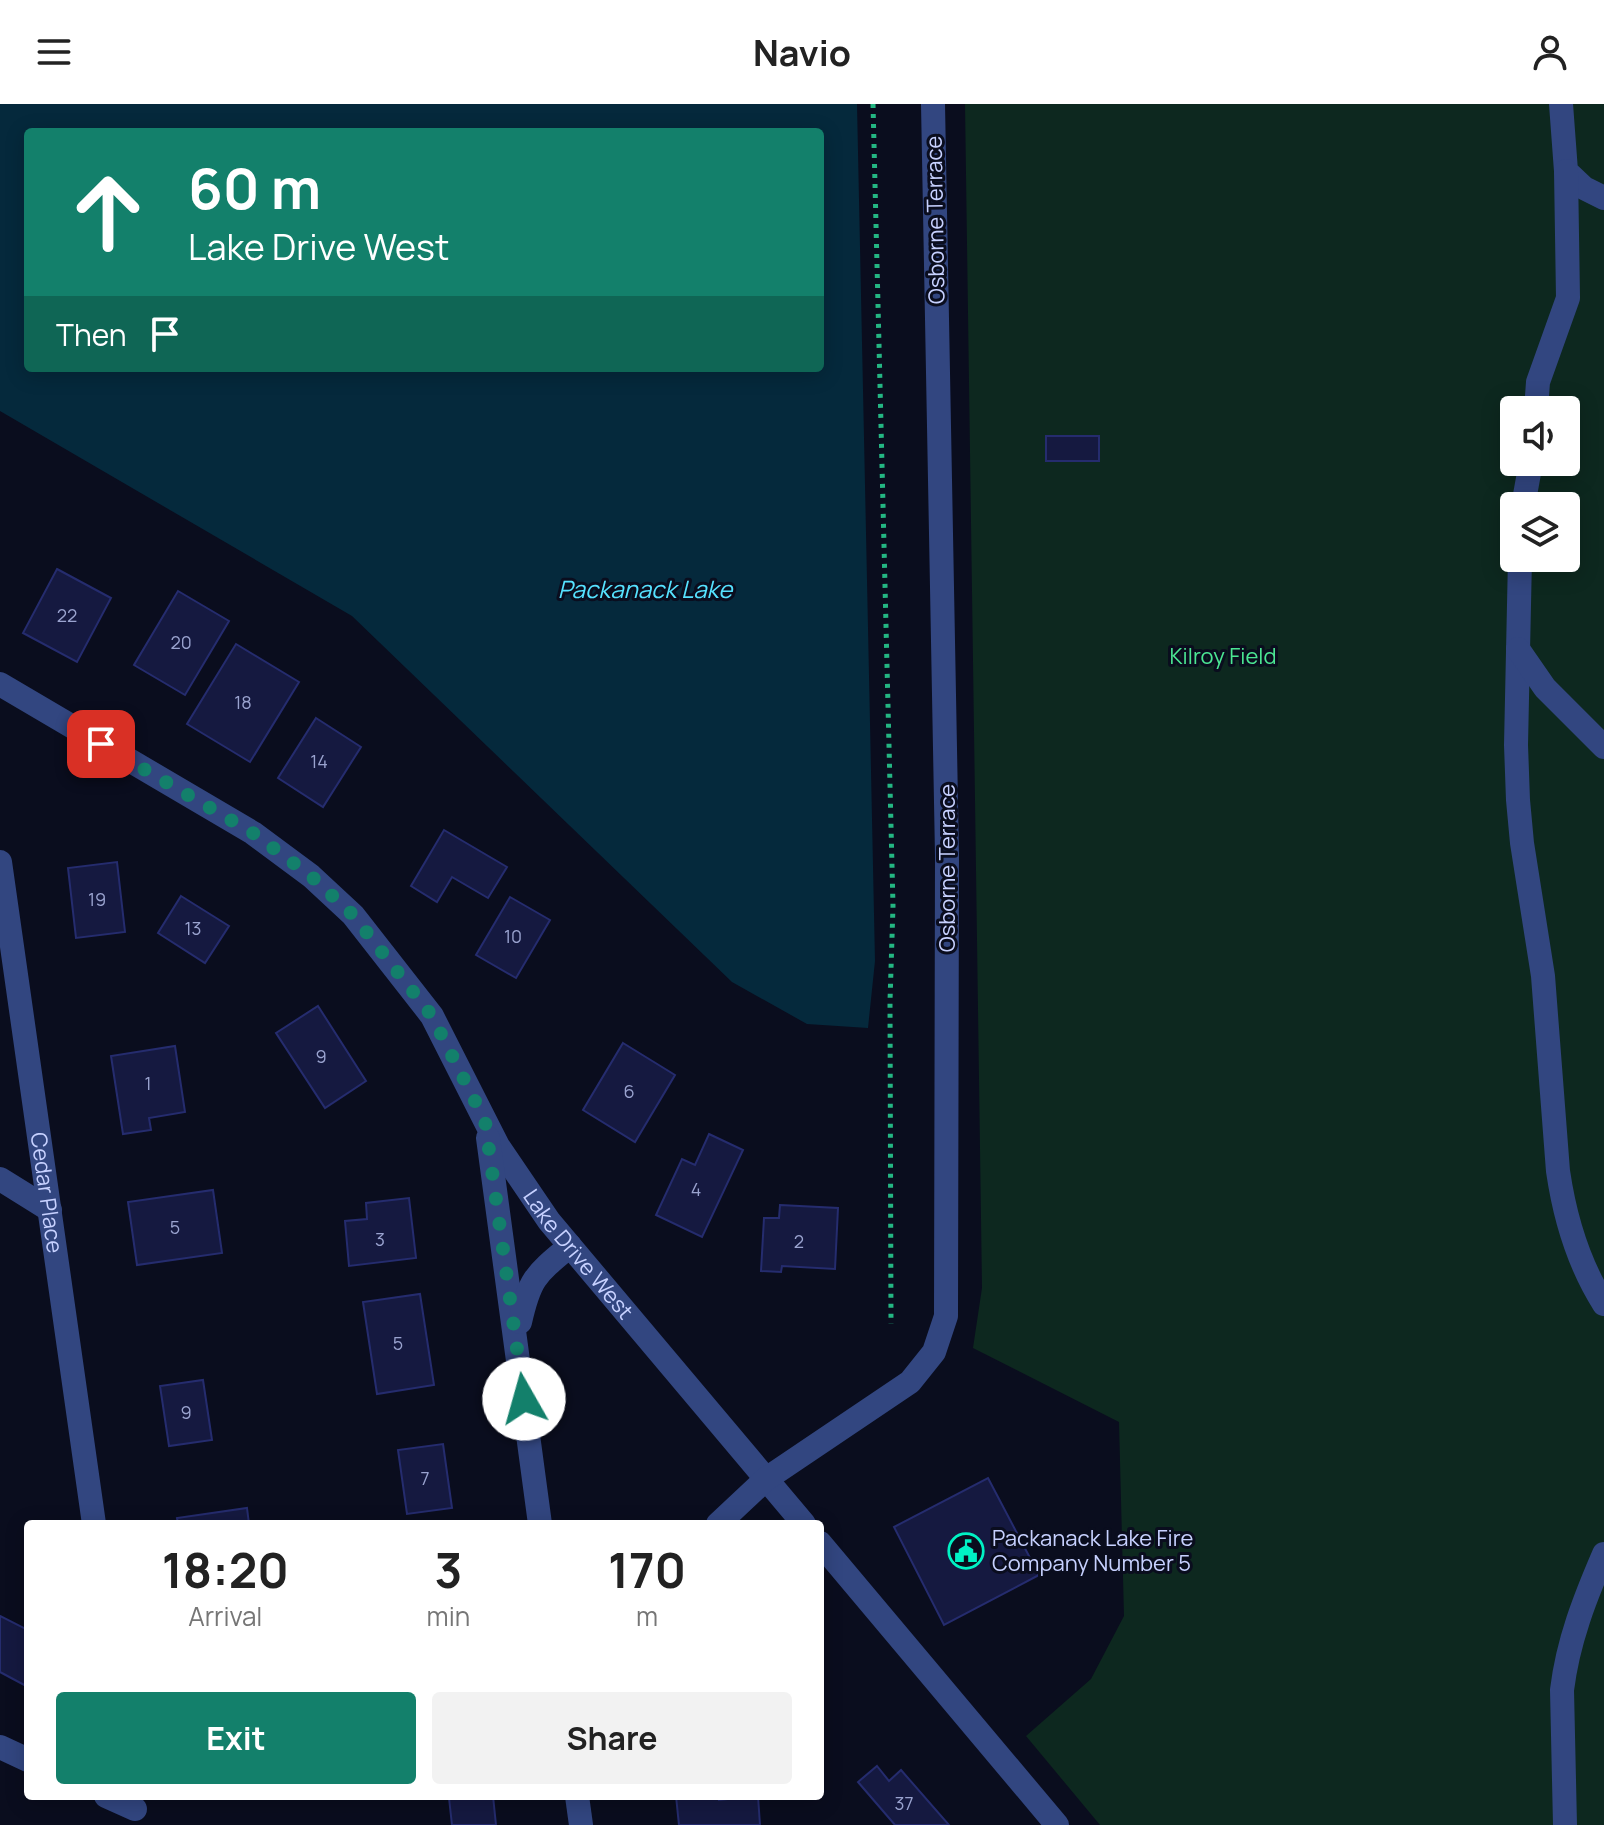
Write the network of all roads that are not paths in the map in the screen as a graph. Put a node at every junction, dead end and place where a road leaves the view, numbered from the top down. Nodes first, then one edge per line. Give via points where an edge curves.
1 (933, 104) edge
2 (1561, 104) edge
3 (1566, 171) junction
4 (1604, 198) edge
5 (1537, 396) edge
6 (1520, 572) edge
7 (1518, 649) junction
8 (0, 684) edge
9 (1604, 747) edge
10 (0, 862) edge
11 (485, 1121) junction
12 (0, 1179) edge
13 (50, 1210) junction
14 (570, 1246) junction
15 (1604, 1304) edge
16 (516, 1336) junction
17 (766, 1479) junction
18 (93, 1520) edge
19 (539, 1520) edge
20 (722, 1520) edge
21 (801, 1520) edge
22 (824, 1548) edge
23 (1604, 1554) edge
24 (0, 1747) edge
25 (24, 1758) edge
26 (114, 1800) edge
27 (135, 1810) edge
28 (1057, 1825) edge
29 (1565, 1825) edge

1 - 17 street, Osborne Terrace via 947,856 946,1316 934,1352 910,1382
2 - 3 street
3 - 4 street
3 - 5 street via 1568,298
6 - 7 street
7 - 9 street via 1545,688
7 - 15 street via 1518,800 1544,989 1558,1171 1576,1249
8 - 11 street, Lake Drive West via 253,833 311,876 353,915 432,1016
10 - 13 street, Cedar Place
11 - 14 street, Lake Drive West via 523,1185
11 - 16 street
12 - 13 street
13 - 18 street, Cedar Place
14 - 16 street via 541,1269 528,1288
14 - 17 street, Lake Drive West
16 - 19 street
17 - 20 street, Osborne Terrace
17 - 21 street, Lake Drive West
22 - 28 street
23 - 29 street via 1575,1625 1564,1674
24 - 25 street
26 - 27 street

